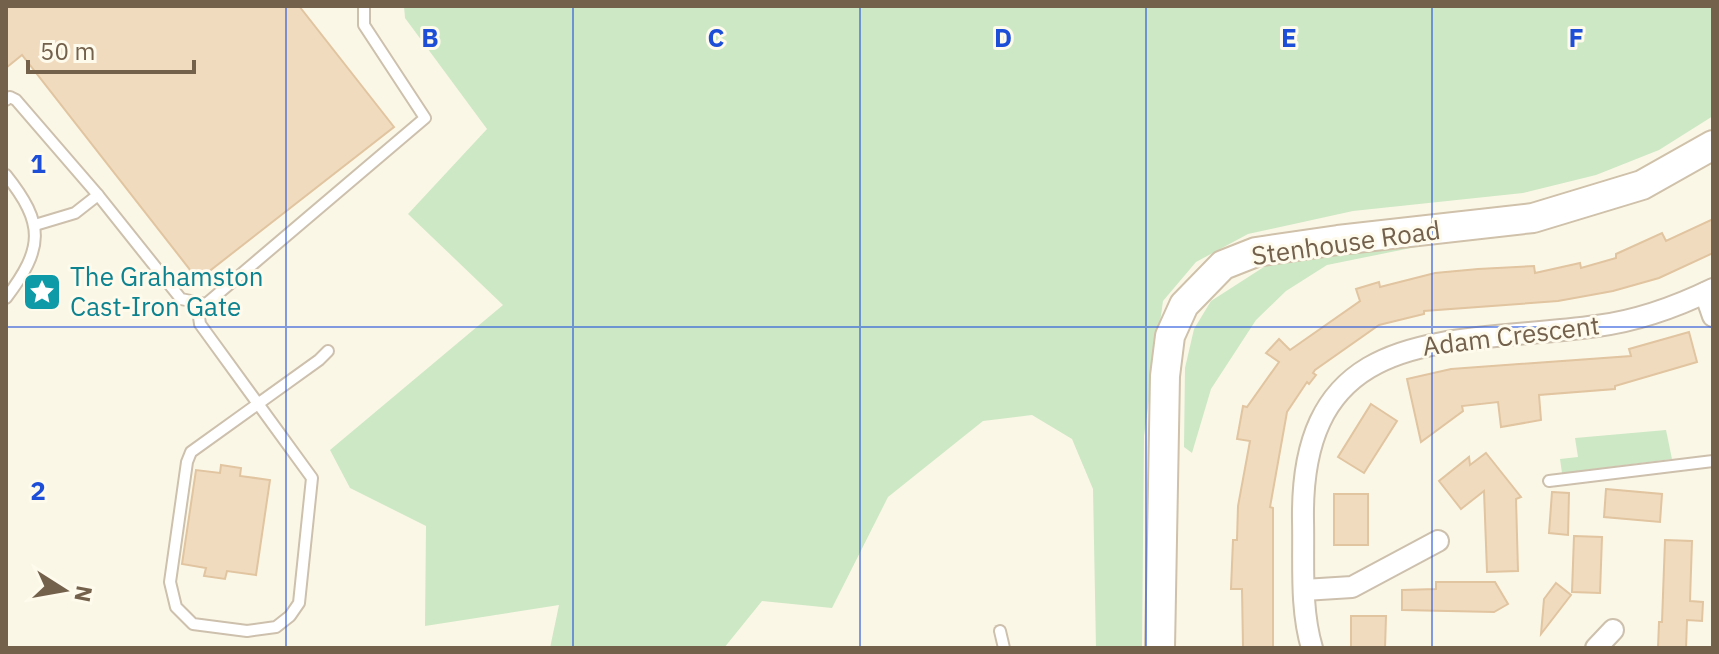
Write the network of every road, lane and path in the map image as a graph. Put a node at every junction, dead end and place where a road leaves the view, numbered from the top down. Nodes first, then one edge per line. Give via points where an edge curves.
1 (364, 6) edge
2 (6, 100) edge
3 (1713, 145) edge
4 (6, 175) edge
5 (98, 195) junction
6 (35, 225) junction
7 (1709, 291) edge
8 (6, 298) edge
9 (197, 303) junction
10 (1713, 316) edge
11 (328, 351) dead end
12 (258, 404) junction
13 (1713, 461) edge
14 (1549, 481) dead end
15 (1438, 541) dead end
16 (1304, 590) junction
17 (1613, 630) dead end
18 (1000, 631) dead end
19 (1004, 648) edge
20 (1160, 648) edge
21 (1312, 648) edge
22 (1596, 648) edge

1 - 9 lane via 364,25 425,118 206,304
2 - 5 lane via 16,100
3 - 20 street, Stenhouse Road via 1642,185 1533,218 1256,252 1223,265 1184,305 1170,336
4 - 6 lane via 27,202
5 - 6 lane via 75,213
5 - 9 lane via 181,299
6 - 8 lane via 34,253
7 - 10 street, Adam Crescent
7 - 16 street, Adam Crescent via 1601,326 1408,349 1359,373 1325,412 1305,463
9 - 12 lane via 200,324
11 - 12 lane
12 - 12 lane via 312,478 299,603 276,627 247,631 193,624 176,607 170,582 187,462 191,452
13 - 14 lane
15 - 16 street via 1352,587
16 - 21 street, Adam Crescent
17 - 22 street
18 - 19 lane

